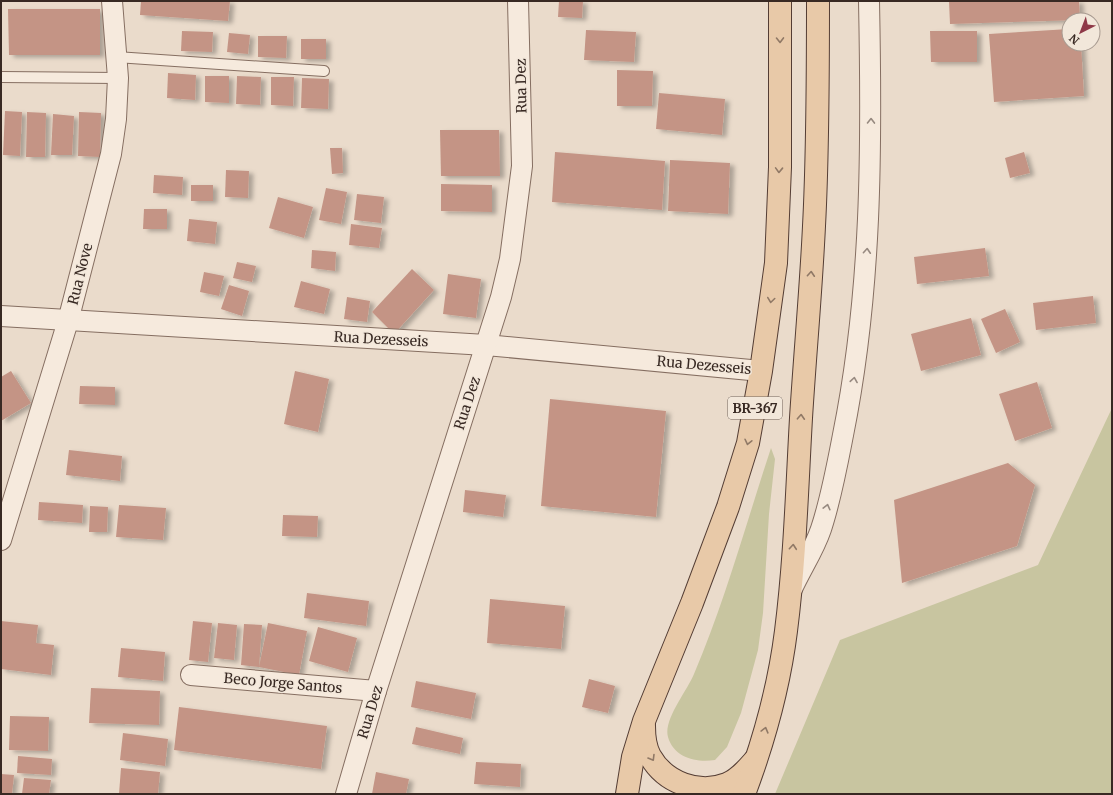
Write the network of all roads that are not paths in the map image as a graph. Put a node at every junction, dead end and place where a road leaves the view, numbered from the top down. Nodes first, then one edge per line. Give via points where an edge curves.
1 (112, 1) edge
2 (518, 1) edge
3 (780, 1) edge
4 (818, 1) edge
5 (869, 1) edge
6 (116, 56) junction
7 (324, 71) dead end
8 (1, 77) edge
9 (118, 78) junction
10 (1, 316) edge
11 (68, 321) junction
12 (486, 345) junction
13 (761, 370) junction
14 (1, 540) edge
15 (789, 594) junction
16 (191, 676) dead end
17 (376, 691) junction
18 (644, 721) junction
19 (757, 758) junction
20 (346, 794) edge
21 (627, 794) edge
22 (744, 794) edge

1 - 6 street, Rua Nove
2 - 12 street, Rua Dez via 522,166 510,259
3 -> 13 main road, BR-367 via 780,136 776,263
15 -> 4 main road, BR-367 via 799,480 814,224
15 -> 5 street via 821,530 854,382 868,246 871,106
6 - 7 lane
6 - 9 street, Rua Nove
8 - 9 lane
9 - 11 street, Rua Nove via 111,154
10 - 11 street, Rua Dezesseis
11 - 12 street, Rua Dezesseis
11 - 14 street, Rua Nove
12 - 13 street, Rua Dezesseis
12 - 17 street, Rua Dez
13 -> 18 main road, BR-367 via 748,443 728,507
19 -> 15 main road, BR-367 via 774,696 786,632
16 - 17 street, Beco Jorge Santos
17 - 20 street, Rua Dez
18 -> 19 main road, BR-367 via 644,739 650,756 675,782 692,788 710,788 727,784 742,775
18 - 21 main road, BR-367 via 632,757
19 - 22 main road, BR-367

